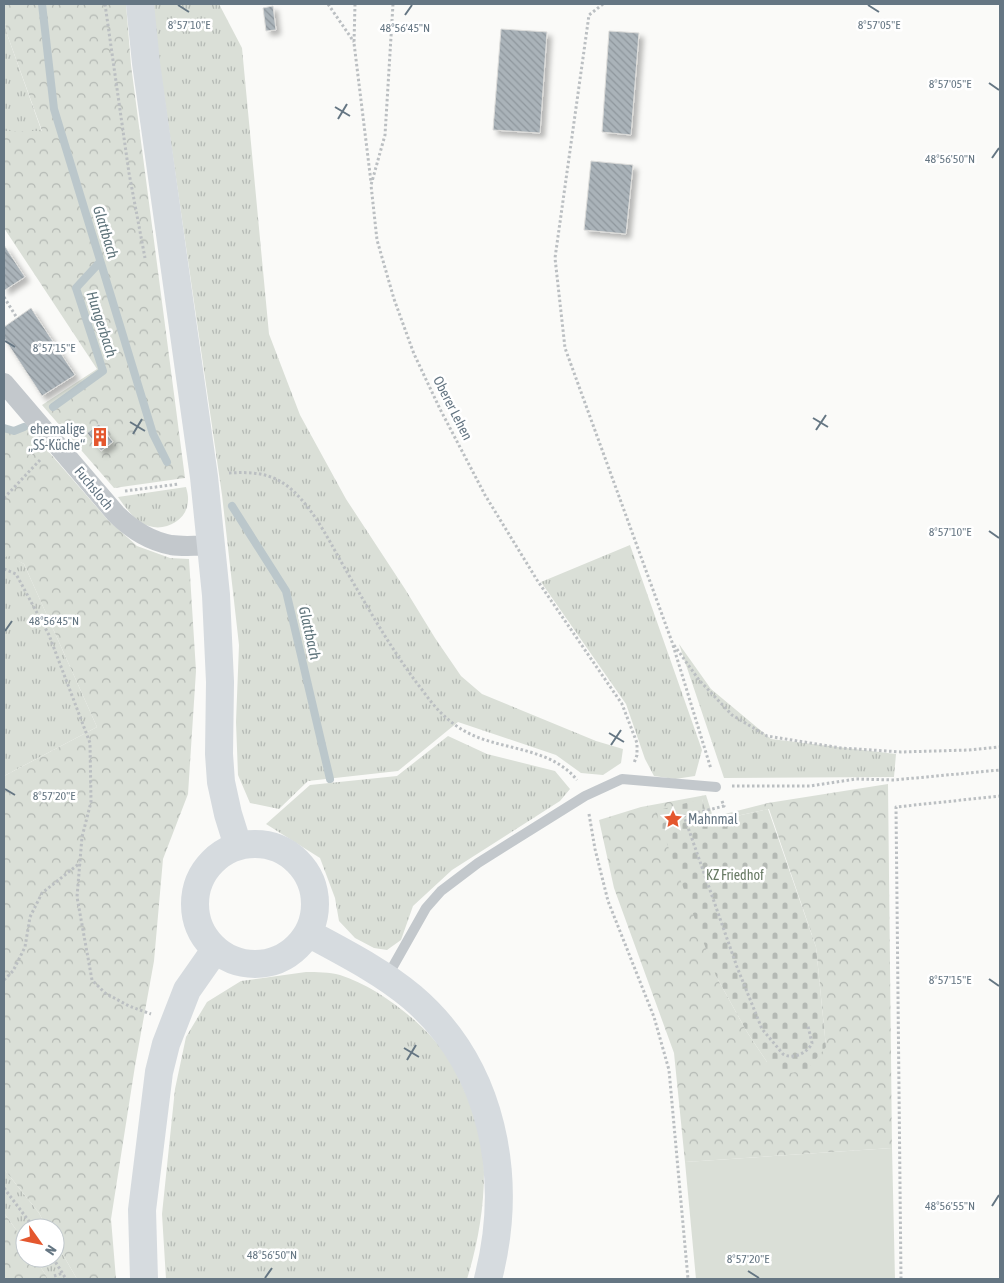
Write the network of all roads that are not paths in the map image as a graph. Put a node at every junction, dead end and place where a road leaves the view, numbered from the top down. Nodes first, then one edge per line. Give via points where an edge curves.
1 (140, 4) edge
2 (4, 383) edge
3 (211, 546) junction
4 (716, 786) road end
5 (238, 846) junction
6 (308, 933) junction
7 (215, 950) junction
8 (386, 979) junction
9 (144, 1279) edge
10 (488, 1279) edge

1 - 3 main road via 187,479
2 - 3 street, Fuchsloch via 128,526 171,545
3 - 5 main road via 220,682 220,782
4 - 8 lane via 622,780 585,796 478,863 441,891 426,908
5 - 6 main road via 268,845 297,861 314,892 315,909
5 - 7 main road via 210,864 195,892 197,924
6 - 7 main road via 288,955 273,962 239,963
6 - 8 main road
7 - 9 main road via 187,990 166,1044 144,1200
8 - 10 main road via 411,996 446,1032 484,1099 494,1140 499,1197 495,1246

